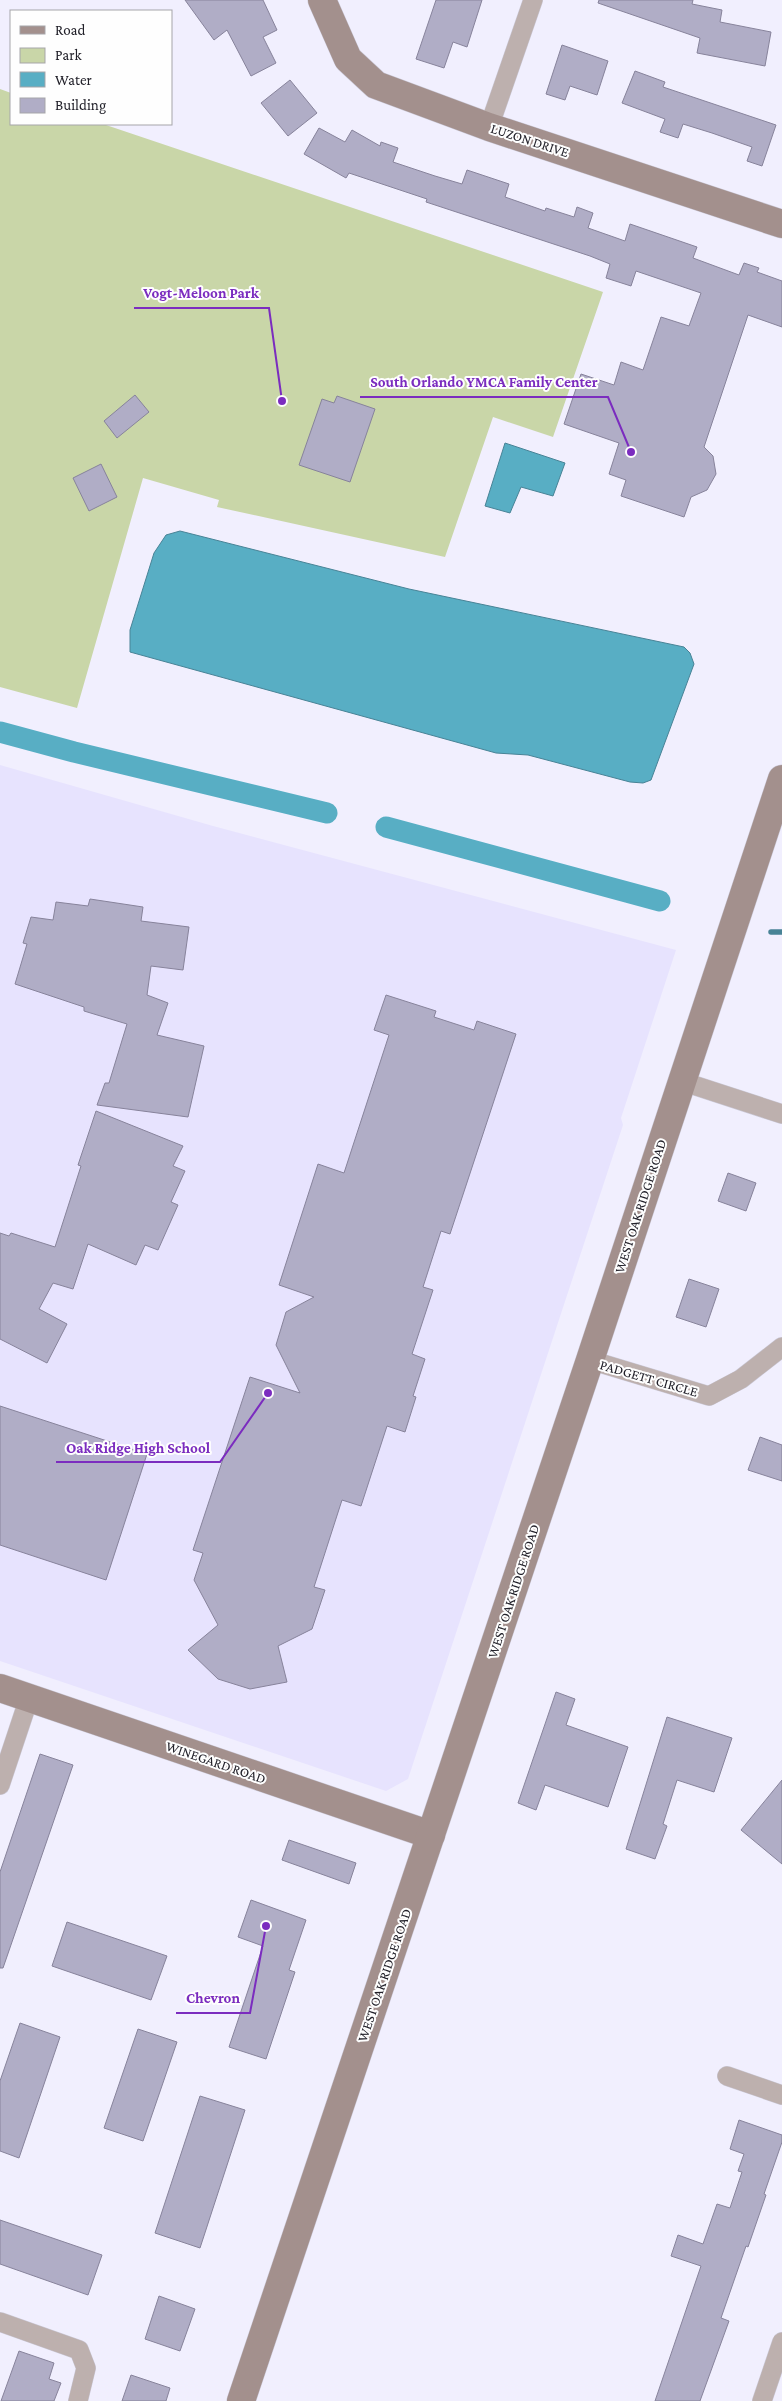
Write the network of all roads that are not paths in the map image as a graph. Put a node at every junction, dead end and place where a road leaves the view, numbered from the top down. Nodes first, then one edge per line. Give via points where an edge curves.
1 (322, 0) edge
2 (533, 0) edge
3 (490, 127) junction
4 (782, 224) edge
5 (782, 779) edge
6 (682, 1081) junction
7 (782, 1114) edge
8 (782, 1347) edge
9 (590, 1360) junction
10 (0, 1688) edge
11 (29, 1698) junction
12 (0, 1785) edge
13 (431, 1835) junction
14 (726, 2076) dead end
15 (782, 2095) edge
16 (0, 2322) edge
17 (782, 2342) edge
18 (78, 2401) edge
19 (241, 2401) edge
20 (762, 2401) edge

1 - 3 main road, LUZON DRIVE via 348,59 376,85
2 - 3 street
3 - 4 main road, LUZON DRIVE
5 - 6 main road, WEST OAK RIDGE ROAD
6 - 7 street
6 - 9 main road, WEST OAK RIDGE ROAD
8 - 9 street, PADGETT CIRCLE via 741,1380 709,1396
9 - 13 main road, WEST OAK RIDGE ROAD
10 - 11 main road, WINEGARD ROAD
11 - 12 street
11 - 13 main road, WINEGARD ROAD
13 - 19 main road, WEST OAK RIDGE ROAD
14 - 15 street
16 - 18 street via 79,2350 86,2368
17 - 20 street

